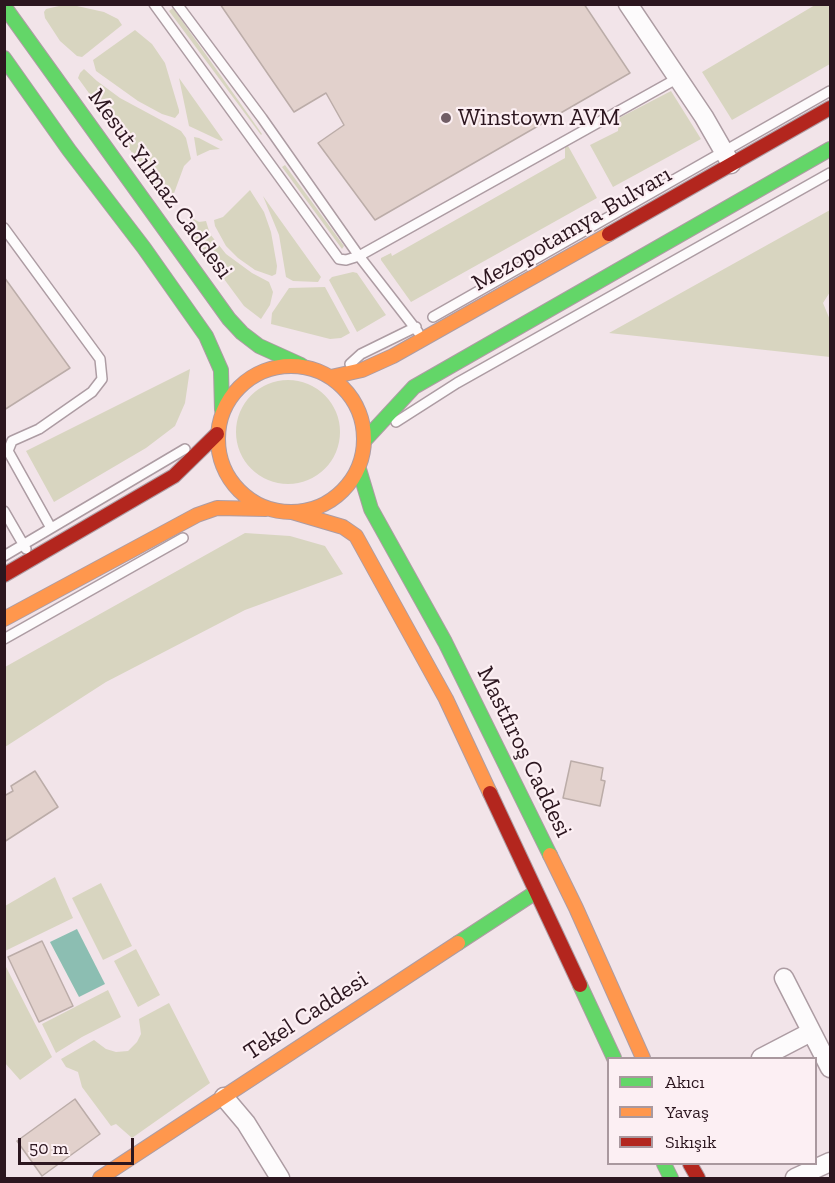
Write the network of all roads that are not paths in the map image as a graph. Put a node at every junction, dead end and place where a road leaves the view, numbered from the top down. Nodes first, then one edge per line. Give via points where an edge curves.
1 (154, 4) edge
2 (177, 4) edge
3 (628, 4) edge
4 (4, 6) edge
5 (4, 58) edge
6 (678, 78) junction
7 (831, 91) edge
8 (831, 108) edge
9 (831, 149) edge
10 (728, 158) junction
11 (831, 173) edge
12 (4, 228) edge
13 (359, 256) junction
14 (419, 333) junction
15 (302, 365) junction
16 (334, 377) junction
17 (222, 410) junction
18 (217, 434) junction
19 (366, 439) junction
20 (359, 469) junction
21 (268, 509) junction
22 (4, 511) edge
23 (292, 512) junction
24 (221, 519) dead end
25 (51, 528) junction
26 (195, 531) dead end
27 (24, 544) junction
28 (4, 556) edge
29 (31, 559) junction
30 (4, 575) edge
31 (4, 619) edge
32 (4, 639) edge
33 (536, 892) junction
34 (784, 978) dead end
35 (811, 1032) junction
36 (613, 1057) edge
37 (642, 1057) edge
38 (765, 1057) edge
39 (831, 1068) edge
40 (224, 1097) junction
41 (831, 1162) edge
42 (664, 1165) edge
43 (691, 1165) edge
44 (100, 1179) edge
45 (280, 1179) edge
46 (671, 1179) edge
47 (698, 1179) edge
48 (795, 1179) edge

1 - 13 lane via 339,259
2 - 13 lane
3 - 6 street
4 - 15 main road, Mesut Yılmaz Caddesi via 229,319 259,346
5 - 17 main road, Mesut Yılmaz Caddesi via 206,336 221,370
6 - 10 street
6 - 13 lane
7 - 10 lane
8 - 10 main road, Mezopotamya Bulvarı
9 - 19 main road via 414,387
10 - 14 main road, Mezopotamya Bulvarı
11 - 19 lane via 457,383
12 - 25 lane via 100,359 102,379 92,392 39,429 12,441 8,451
13 - 14 lane
14 - 16 main road, Mezopotamya Bulvarı via 362,370
15 - 16 main road
15 - 17 main road via 277,366 254,374 235,390
16 - 19 main road via 357,405
17 - 18 main road
18 - 21 main road via 219,458 230,480 246,498
18 - 25 lane
18 - 29 main road via 174,476
19 - 20 main road
20 - 23 main road via 332,500 313,509
20 - 37 main road, Mastfıroş Caddesi via 371,509 451,652 576,908
21 - 23 main road
21 - 24 lane
21 - 31 main road via 217,508 197,515
22 - 27 lane
23 - 33 main road, Mastfıroş Caddesi via 344,527 356,536 446,699
25 - 27 lane
26 - 32 lane
27 - 28 lane
27 - 29 lane
29 - 30 main road
33 - 36 main road, Mastfıroş Caddesi
33 - 40 main road, Tekel Caddesi
34 - 35 street
35 - 38 street
35 - 39 street
40 - 44 main road, Tekel Caddesi
40 - 45 street via 246,1123
41 - 48 street
42 - 46 main road
43 - 47 main road

